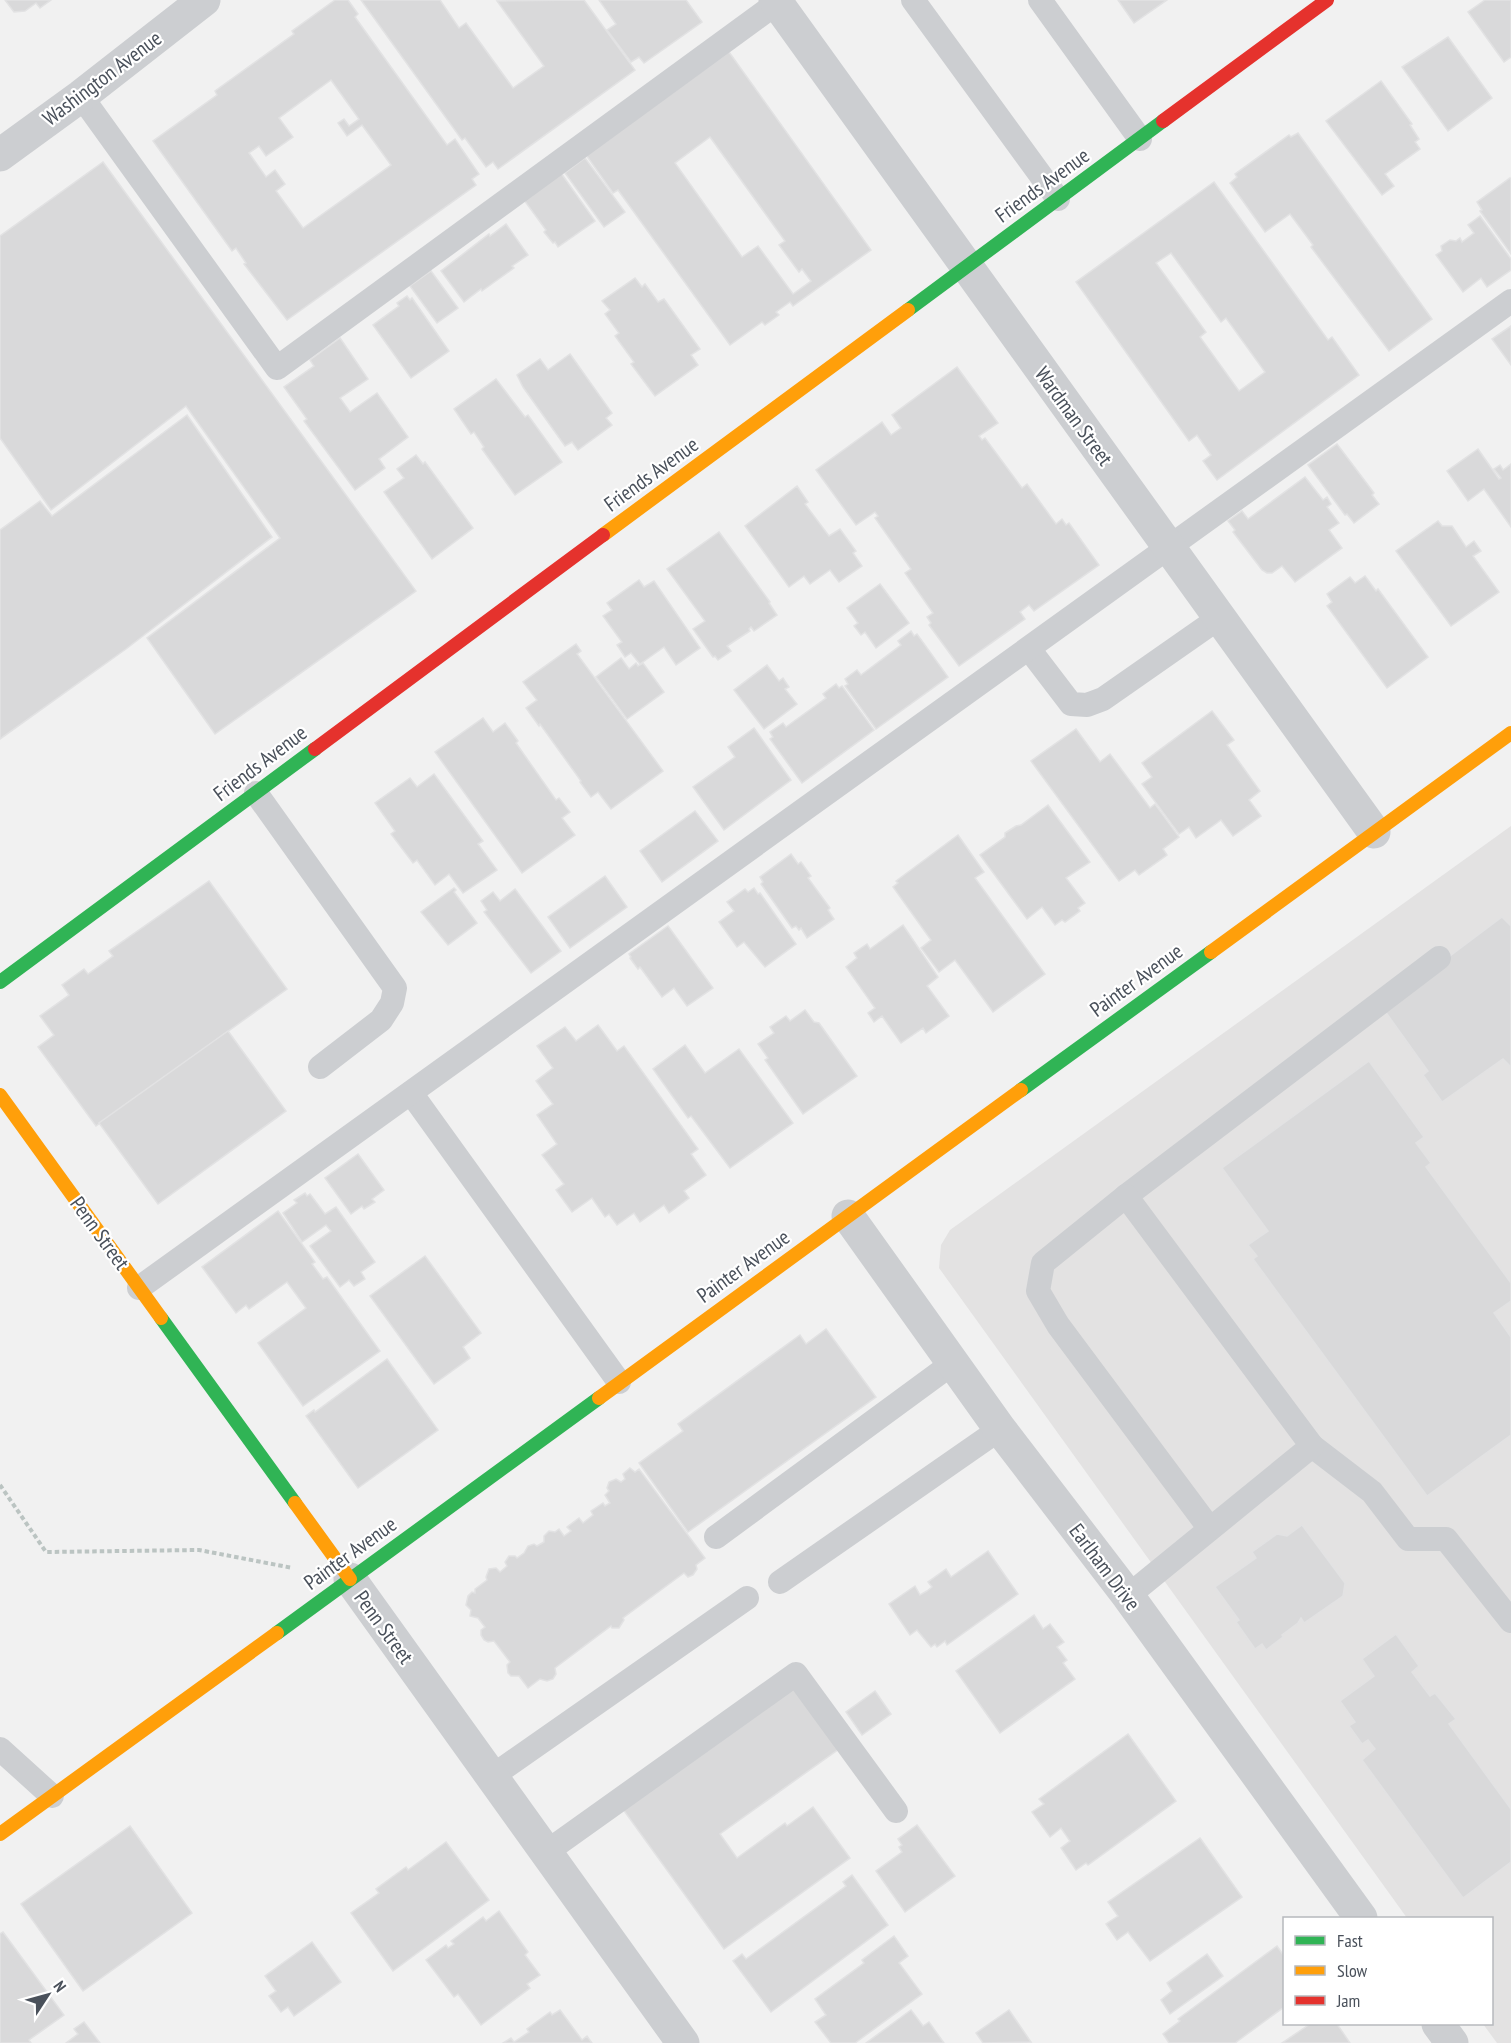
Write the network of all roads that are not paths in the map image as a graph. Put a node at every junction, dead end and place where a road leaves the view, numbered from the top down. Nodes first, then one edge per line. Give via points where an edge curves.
1 (204, 0) edge
2 (913, 0) edge
3 (1040, 0) edge
4 (1327, 0) edge
5 (777, 1) edge
6 (81, 96) junction
7 (1140, 139) junction
8 (0, 155) edge
9 (1058, 199) junction
10 (967, 267) junction
11 (1511, 301) edge
12 (1169, 548) junction
13 (1219, 618) junction
14 (1029, 648) junction
15 (1511, 733) edge
16 (256, 793) junction
17 (1374, 832) junction
18 (1440, 958) dead end
19 (0, 982) edge
20 (320, 1067) dead end
21 (411, 1092) junction
22 (0, 1095) edge
23 (1126, 1196) junction
24 (848, 1216) junction
25 (139, 1288) junction
26 (953, 1363) junction
27 (619, 1382) junction
28 (1000, 1429) junction
29 (1312, 1446) junction
30 (1210, 1528) junction
31 (716, 1537) dead end
32 (350, 1579) junction
33 (780, 1582) dead end
34 (1128, 1596) junction
35 (747, 1598) dead end
36 (1511, 1621) edge
37 (0, 1749) edge
38 (491, 1778) junction
39 (52, 1796) junction
40 (896, 1811) dead end
41 (0, 1834) edge
42 (545, 1853) junction
43 (1360, 1917) edge
44 (683, 2043) edge

1 - 6 street, Washington Avenue
2 - 9 lane
3 - 7 lane
4 - 7 street, Friends Avenue
5 - 6 lane via 277,368
5 - 10 street, Wardman Street
6 - 8 street, Washington Avenue
7 - 9 street, Friends Avenue
9 - 10 street, Friends Avenue
10 - 12 street, Wardman Street
10 - 16 street, Friends Avenue
11 - 12 lane
12 - 13 street, Wardman Street
12 - 14 lane
13 - 14 lane via 1103,699 1087,705 1071,704
13 - 17 street, Wardman Street
14 - 21 lane
15 - 17 street, Painter Avenue
16 - 19 street, Friends Avenue
16 - 20 lane via 395,988 392,1003 381,1020
17 - 24 street, Painter Avenue
18 - 23 lane
21 - 25 lane
21 - 27 lane
22 - 25 street, Penn Street
23 - 29 lane
23 - 30 lane via 1043,1263 1038,1291 1058,1325
24 - 26 street, Earlham Drive
24 - 27 street, Painter Avenue
25 - 32 street, Penn Street
26 - 28 street, Earlham Drive
26 - 31 lane
27 - 32 street, Painter Avenue
28 - 33 lane
28 - 34 street, Earlham Drive
29 - 30 lane
29 - 36 lane via 1372,1492 1408,1539 1446,1539
30 - 34 lane
32 - 38 street, Penn Street
32 - 39 street, Painter Avenue
34 - 43 street, Earlham Drive
35 - 38 lane
37 - 39 lane
38 - 42 street, Penn Street
39 - 41 street, Painter Avenue
40 - 42 lane via 796,1674
42 - 44 street, Penn Street

